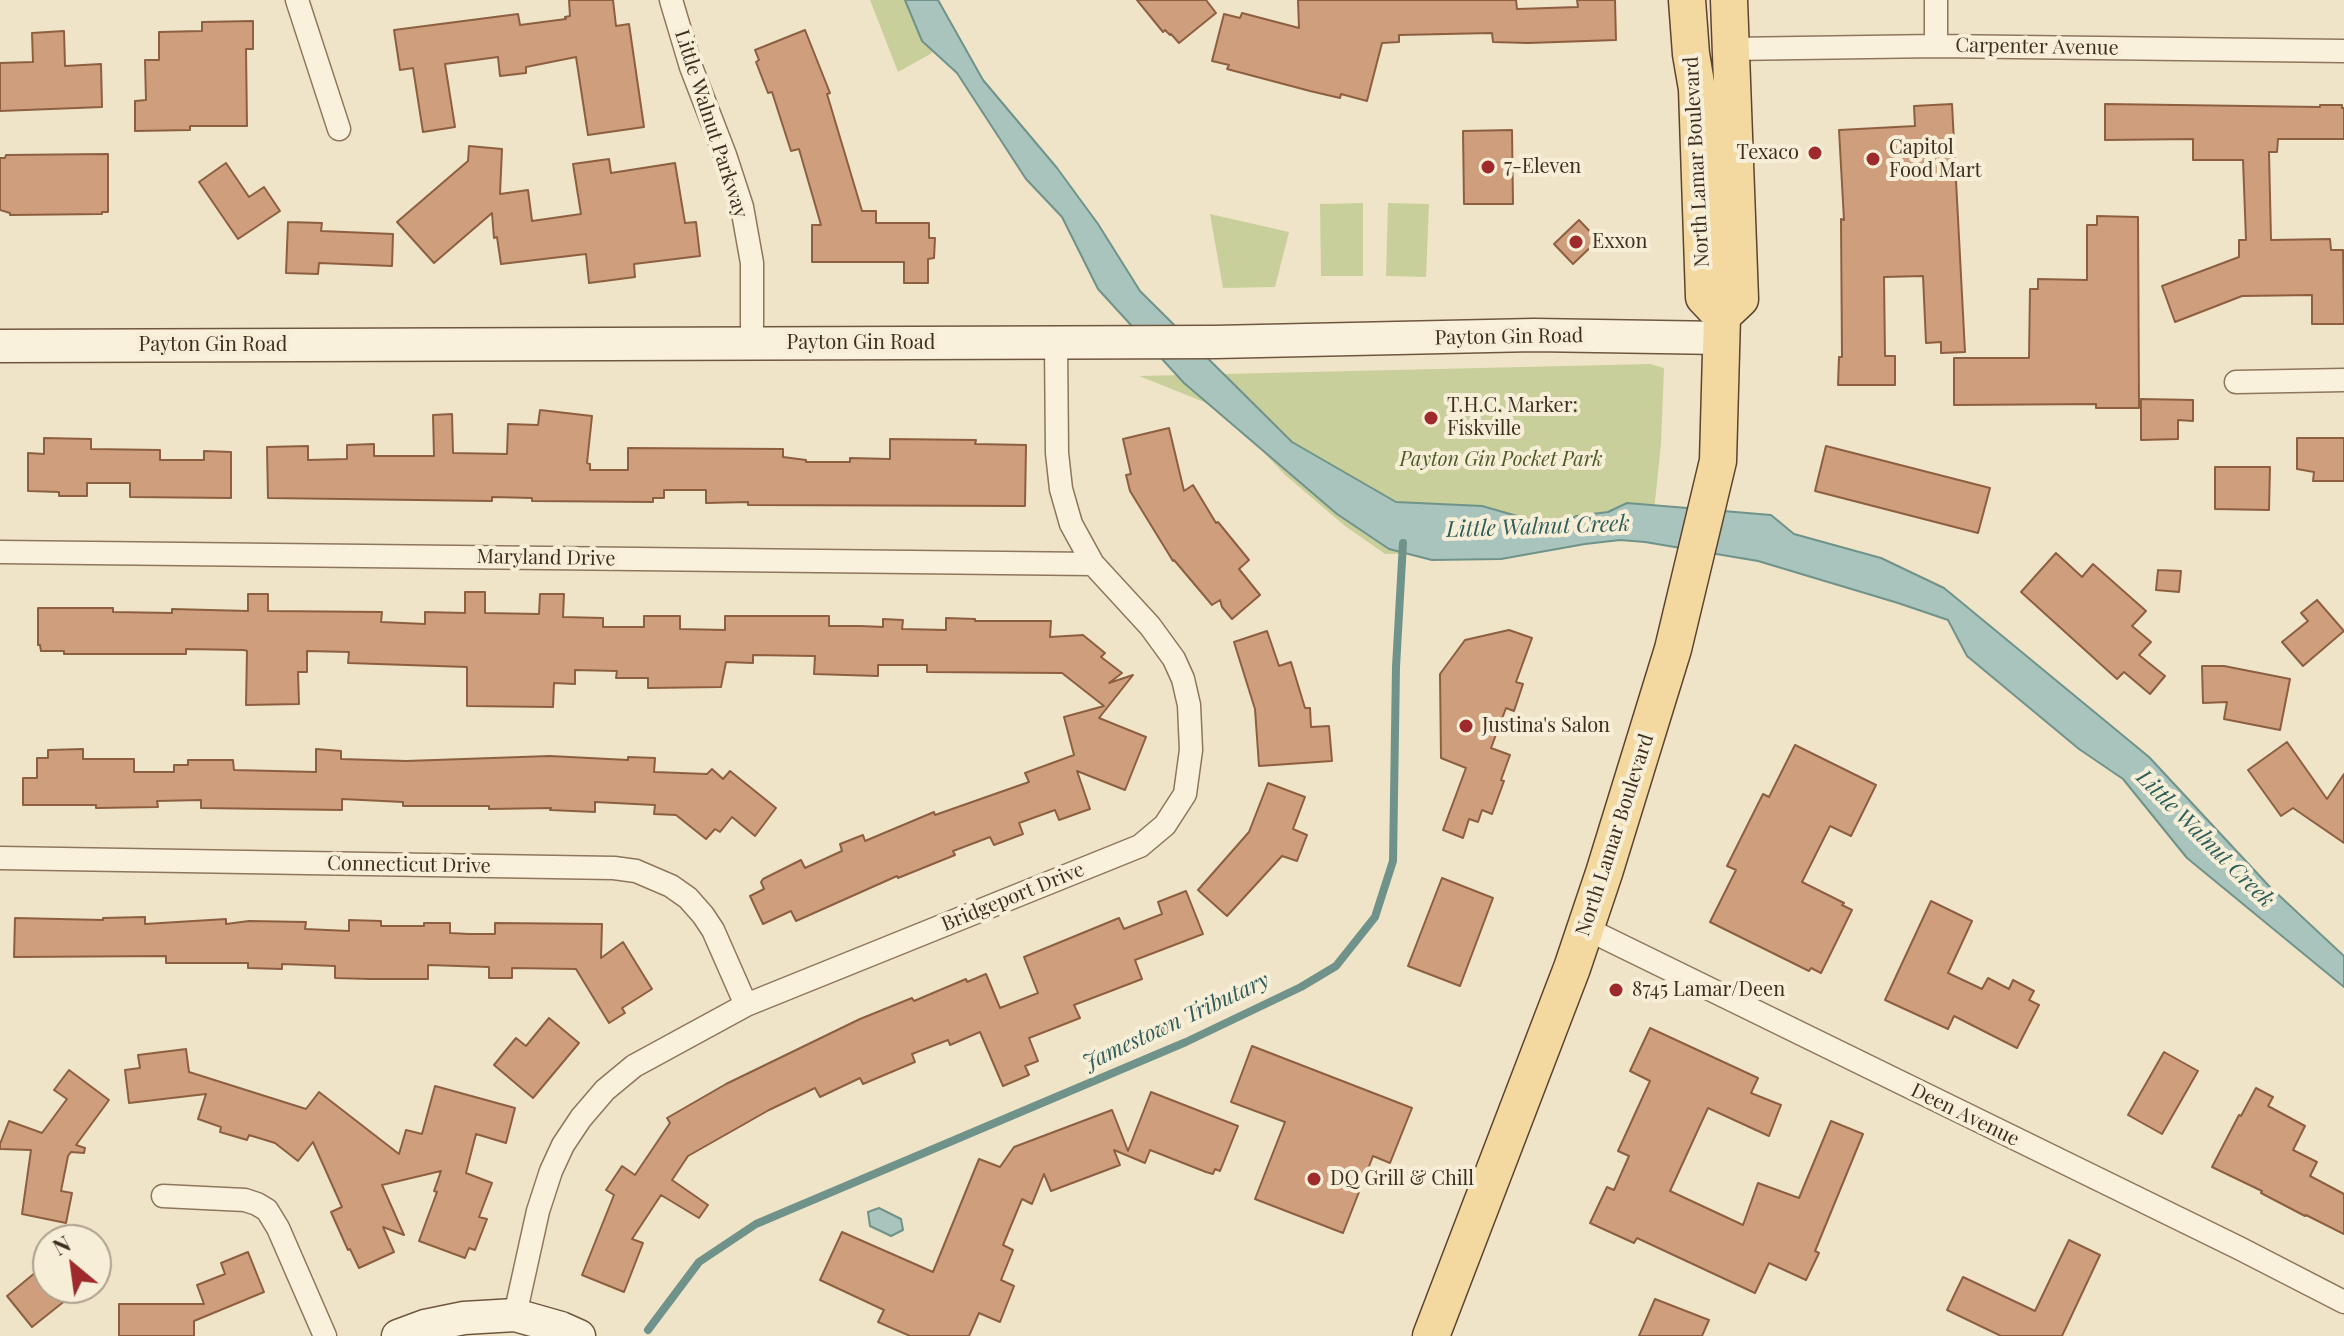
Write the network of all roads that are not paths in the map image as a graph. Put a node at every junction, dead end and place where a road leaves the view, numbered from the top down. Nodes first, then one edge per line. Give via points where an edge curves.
1 (297, 0) edge
2 (671, 0) edge
3 (1687, 0) edge
4 (1729, 0) edge
5 (1936, 0) edge
6 (1936, 46) junction
7 (1730, 49) junction
8 (2344, 51) edge
9 (339, 129) dead end
10 (1722, 327) junction
11 (1056, 342) junction
12 (752, 344) junction
13 (0, 346) edge
14 (2344, 380) edge
15 (2236, 382) dead end
16 (0, 552) edge
17 (1093, 564) junction
18 (0, 858) edge
19 (1585, 928) junction
20 (746, 1005) junction
21 (163, 1196) dead end
22 (2344, 1302) edge
23 (515, 1315) junction
24 (325, 1336) edge
25 (398, 1336) edge
26 (579, 1336) edge
27 (1431, 1336) edge

1 - 9 street
2 - 12 street, Little Walnut Parkway via 742,207 752,263
3 - 10 main road, North Lamar Boulevard via 1697,89 1704,297
4 - 7 main road, North Lamar Boulevard
5 - 6 street
6 - 7 street, Carpenter Avenue
6 - 8 street, Carpenter Avenue
7 - 10 main road, North Lamar Boulevard via 1740,299
10 - 11 street, Payton Gin Road
10 - 19 main road, North Lamar Boulevard via 1718,461 1673,649
11 - 12 street, Payton Gin Road
11 - 17 street, Bridgeport Drive via 1061,489 1071,524
12 - 13 street, Payton Gin Road
14 - 15 street
16 - 17 street, Maryland Drive
17 - 20 street, Bridgeport Drive via 1150,626 1183,679 1191,750 1185,794 1165,825 1140,846
18 - 20 street, Connecticut Drive via 636,871 671,886 703,915
19 - 22 street, Deen Avenue
19 - 27 main road, North Lamar Boulevard
20 - 23 street, Bridgeport Drive via 634,1066 581,1118 551,1171
21 - 24 street via 245,1200 267,1210
23 - 25 street via 464,1318
23 - 26 street

